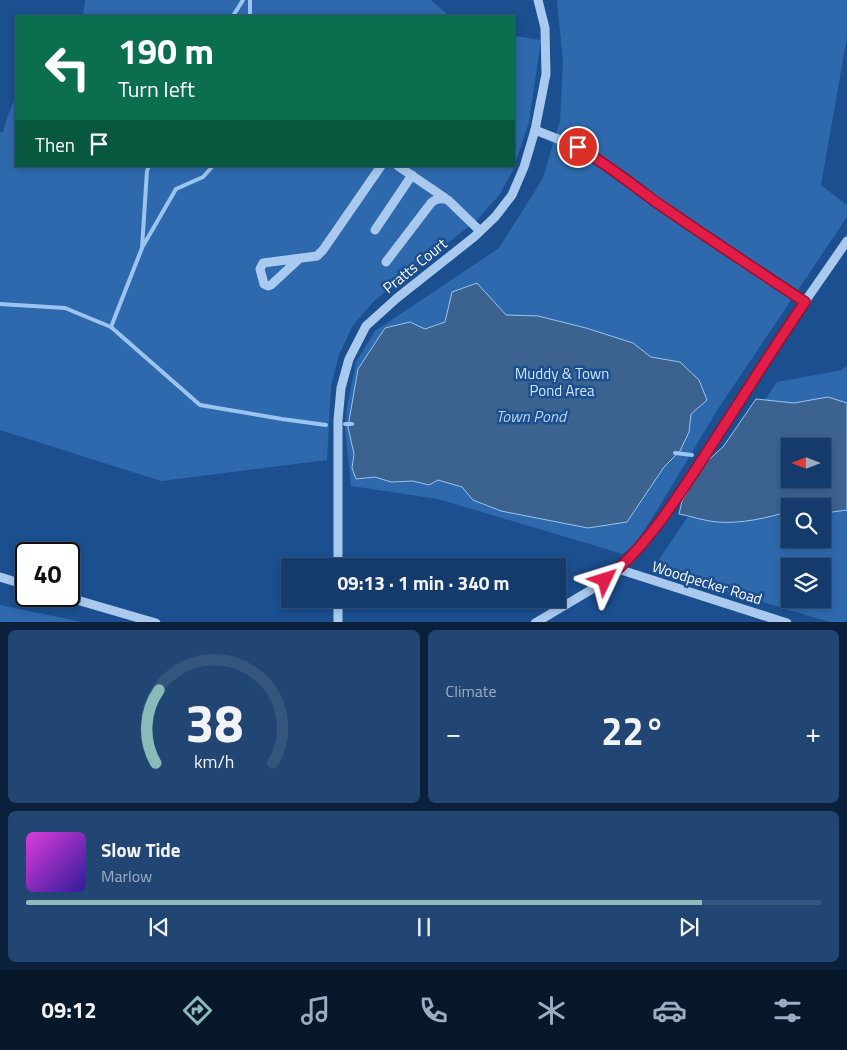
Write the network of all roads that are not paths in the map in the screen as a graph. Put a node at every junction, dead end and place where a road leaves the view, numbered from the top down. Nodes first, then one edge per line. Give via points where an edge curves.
1 (538, 0) edge
2 (535, 130) junction
3 (380, 167) edge
4 (399, 167) edge
5 (412, 176) junction
6 (448, 200) junction
7 (375, 230) dead end
8 (480, 231) junction
9 (847, 241) edge
10 (299, 259) dead end
11 (386, 262) dead end
12 (805, 302) junction
13 (338, 558) edge
14 (618, 570) junction
15 (0, 577) edge
16 (15, 582) edge
17 (80, 601) edge
18 (338, 608) edge
19 (156, 622) edge
20 (338, 622) edge
21 (535, 622) edge
22 (787, 622) edge

1 - 2 street, Pratts Court via 544,28 546,74
2 - 8 street, Pratts Court via 512,195
2 - 12 street via 595,157
3 - 10 street via 323,250 317,256
4 - 5 street
5 - 6 street
5 - 7 street
6 - 8 street
6 - 11 street via 434,200
8 - 13 street, Pratts Court via 366,326 349,359 341,388 338,420
9 - 12 street
12 - 14 street via 687,484
14 - 21 street
14 - 22 street, Woodpecker Road
15 - 16 street
17 - 19 street
18 - 20 street

